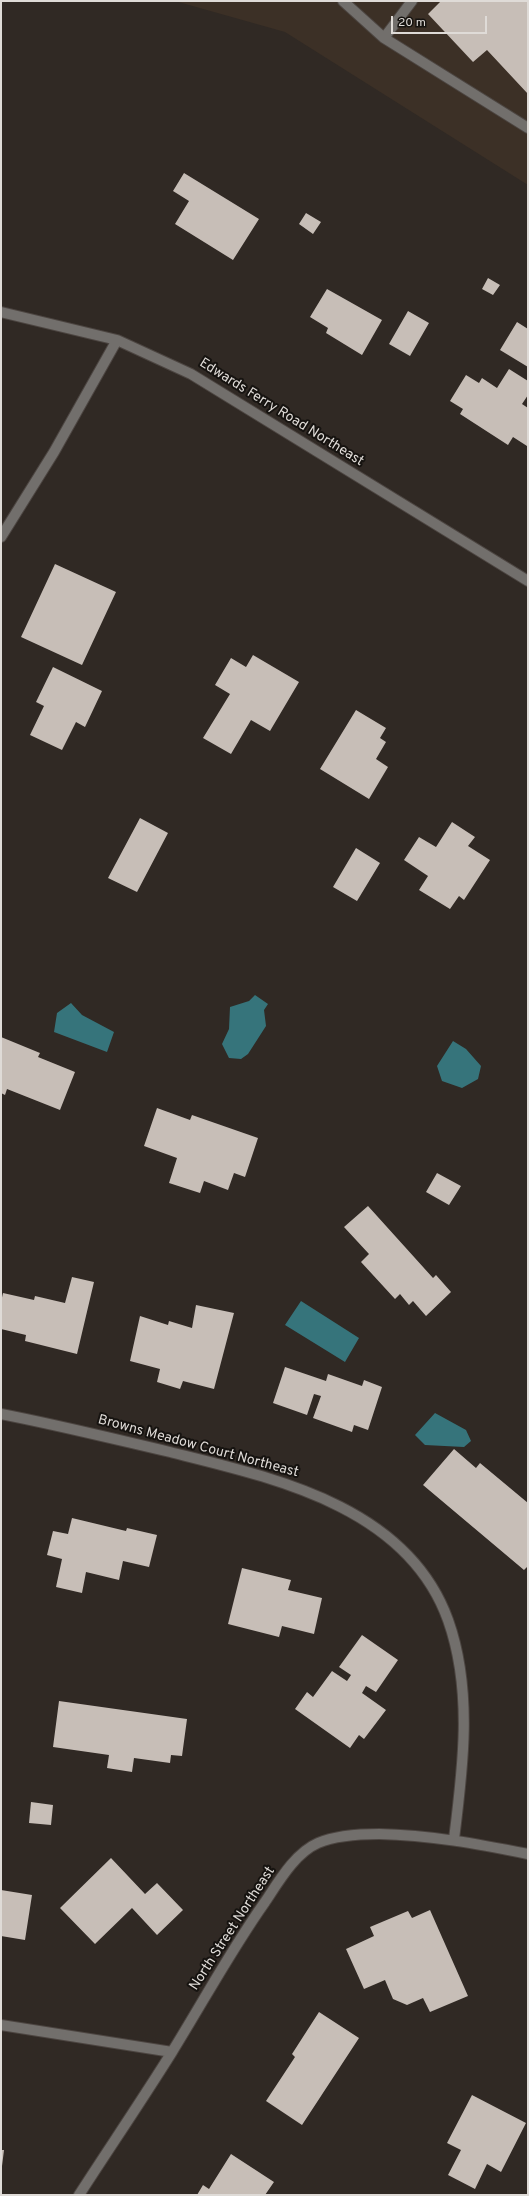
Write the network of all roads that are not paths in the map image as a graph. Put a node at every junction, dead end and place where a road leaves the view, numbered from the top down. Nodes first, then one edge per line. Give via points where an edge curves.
1 (343, 1) edge
2 (412, 1) edge
3 (384, 38) junction
4 (528, 128) edge
5 (1, 312) edge
6 (117, 340) junction
7 (1, 537) edge
8 (528, 581) edge
9 (1, 1414) edge
10 (454, 1839) junction
11 (528, 1854) edge
12 (1, 2025) edge
13 (172, 2052) junction
14 (79, 2195) edge

1 - 3 street
2 - 3 street
3 - 4 street
5 - 6 street, Edwards Ferry Road Northeast
6 - 7 street via 54,452
6 - 8 street, Edwards Ferry Road Northeast via 191,374
9 - 10 street, Browns Meadow Court Northeast via 85,1431 248,1471 301,1488 352,1512 390,1539 415,1564 434,1590 448,1620 456,1651 463,1704 463,1759
10 - 11 street, North Street Northeast
10 - 13 street, North Street Northeast via 357,1834 318,1843 305,1852 284,1874 239,1940
12 - 13 street
13 - 14 street, North Street Northeast

